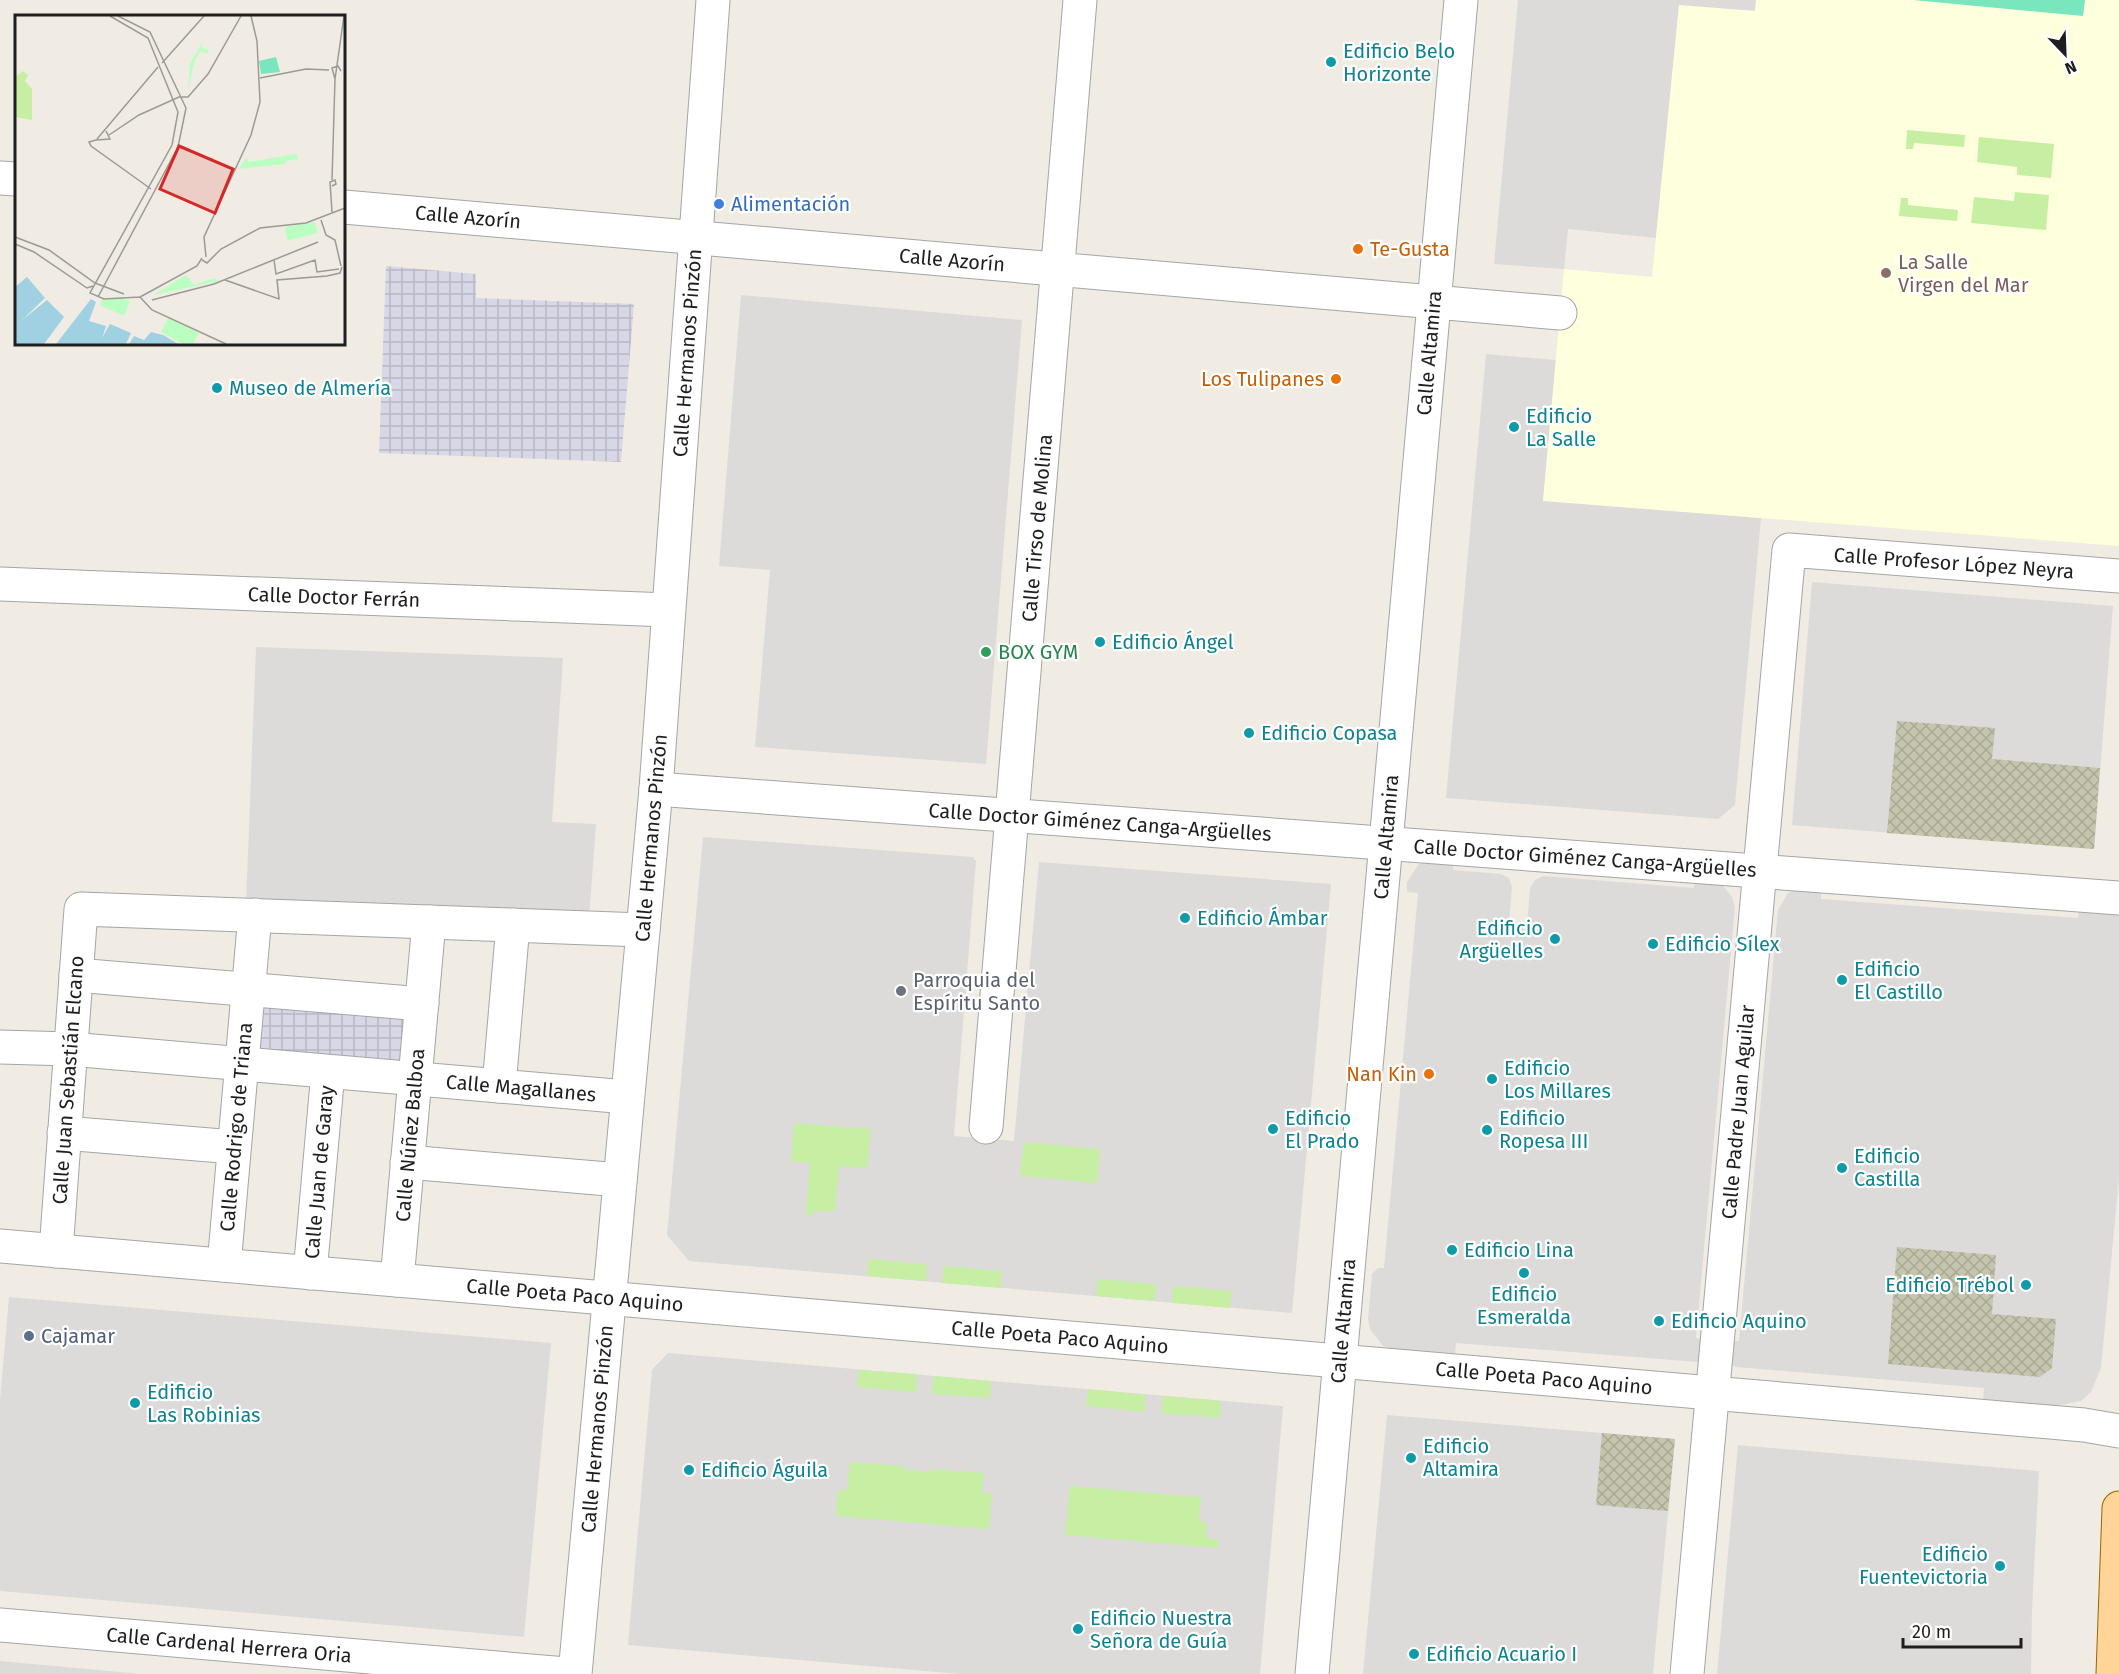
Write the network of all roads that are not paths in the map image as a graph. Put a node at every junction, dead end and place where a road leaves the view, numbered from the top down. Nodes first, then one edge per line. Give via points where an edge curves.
1 (713, 0) edge
2 (1080, 0) edge
3 (1461, 0) edge
4 (0, 177) edge
5 (15, 179) edge
6 (345, 207) edge
7 (696, 238) junction
8 (1058, 270) junction
9 (1434, 302) junction
10 (1560, 313) dead end
11 (1789, 550) joint
12 (2119, 576) edge
13 (0, 584) edge
14 (669, 610) junction
15 (656, 789) junction
16 (1013, 816) junction
17 (1386, 844) junction
18 (1760, 871) junction
19 (2119, 898) edge
20 (255, 915) junction
21 (429, 922) junction
22 (513, 925) junction
23 (643, 930) junction
24 (76, 975) junction
25 (249, 990) junction
26 (423, 998) junction
27 (0, 1047) edge
28 (70, 1049) junction
29 (242, 1064) junction
30 (328, 1072) junction
31 (415, 1079) junction
32 (499, 1086) junction
33 (627, 1097) junction
34 (986, 1127) dead end
35 (64, 1133) junction
36 (234, 1147) junction
37 (407, 1162) junction
38 (620, 1180) junction
39 (0, 1246) edge
40 (56, 1251) junction
41 (224, 1265) junction
42 (310, 1273) junction
43 (397, 1280) junction
44 (609, 1298) junction
45 (1340, 1361) junction
46 (1712, 1393) junction
47 (2119, 1431) edge
48 (2119, 1508) edge
49 (0, 1625) edge
50 (2111, 1673) edge
51 (566, 1674) edge
52 (575, 1674) edge
53 (1312, 1674) edge
54 (1687, 1674) edge

1 - 7 street, Calle Hermanos Pinzón
2 - 8 street, Calle Tirso de Molina
3 - 9 street, Calle Altamira
4 - 5 street
6 - 7 street, Calle Azorín
7 - 8 street, Calle Azorín
7 - 14 street, Calle Hermanos Pinzón
8 - 9 street, Calle Azorín
8 - 16 street, Calle Tirso de Molina
9 - 10 street, Calle Azorín
9 - 17 street, Calle Altamira
11 - 12 street, Calle Profesor López Neyra
11 - 18 street, Calle Padre Juan Aguilar
13 - 14 street, Calle Doctor Ferrán
14 - 15 street, Calle Hermanos Pinzón
15 - 16 street, Calle Doctor Giménez Canga-Argüelles
15 - 23 street, Calle Hermanos Pinzón
16 - 17 street, Calle Doctor Giménez Canga-Argüelles
16 - 34 street, Calle Tirso de Molina
17 - 18 street, Calle Doctor Giménez Canga-Argüelles
17 - 45 street, Calle Altamira
18 - 19 street, Calle Doctor Giménez Canga-Argüelles
18 - 46 street, Calle Padre Juan Aguilar
20 - 21 street
20 - 24 street, Calle Juan Sebastián Elcano via 81,909
20 - 25 street, Calle Rodrigo de Triana
21 - 22 street
21 - 26 street, Calle Núñez Balboa
22 - 23 street
22 - 32 street
23 - 33 street, Calle Hermanos Pinzón
24 - 25 street
24 - 28 street, Calle Juan Sebastián Elcano
25 - 26 street
25 - 29 street, Calle Rodrigo de Triana
26 - 31 street, Calle Núñez Balboa
27 - 28 street
28 - 29 street
28 - 35 street, Calle Juan Sebastián Elcano
29 - 30 street, Calle Magallanes
29 - 36 street, Calle Rodrigo de Triana
30 - 31 street, Calle Magallanes
30 - 42 street, Calle Juan de Garay
31 - 32 street, Calle Magallanes
31 - 37 street, Calle Núñez Balboa
32 - 33 street, Calle Magallanes
33 - 38 street, Calle Hermanos Pinzón
35 - 36 street
35 - 40 street, Calle Juan Sebastián Elcano
36 - 41 street, Calle Rodrigo de Triana
37 - 38 street
37 - 43 street, Calle Núñez Balboa
38 - 44 street, Calle Hermanos Pinzón
39 - 40 street, Calle Poeta Paco Aquino
40 - 41 street, Calle Poeta Paco Aquino
41 - 42 street, Calle Poeta Paco Aquino
42 - 43 street, Calle Poeta Paco Aquino
43 - 44 street, Calle Poeta Paco Aquino
44 - 45 street, Calle Poeta Paco Aquino
44 - 52 street, Calle Hermanos Pinzón
45 - 46 street, Calle Poeta Paco Aquino
45 - 53 street, Calle Altamira
46 - 47 street, Calle Poeta Paco Aquino
46 - 54 street, Calle Padre Juan Aguilar
48 - 50 main road
49 - 51 street, Calle Cardenal Herrera Oria

